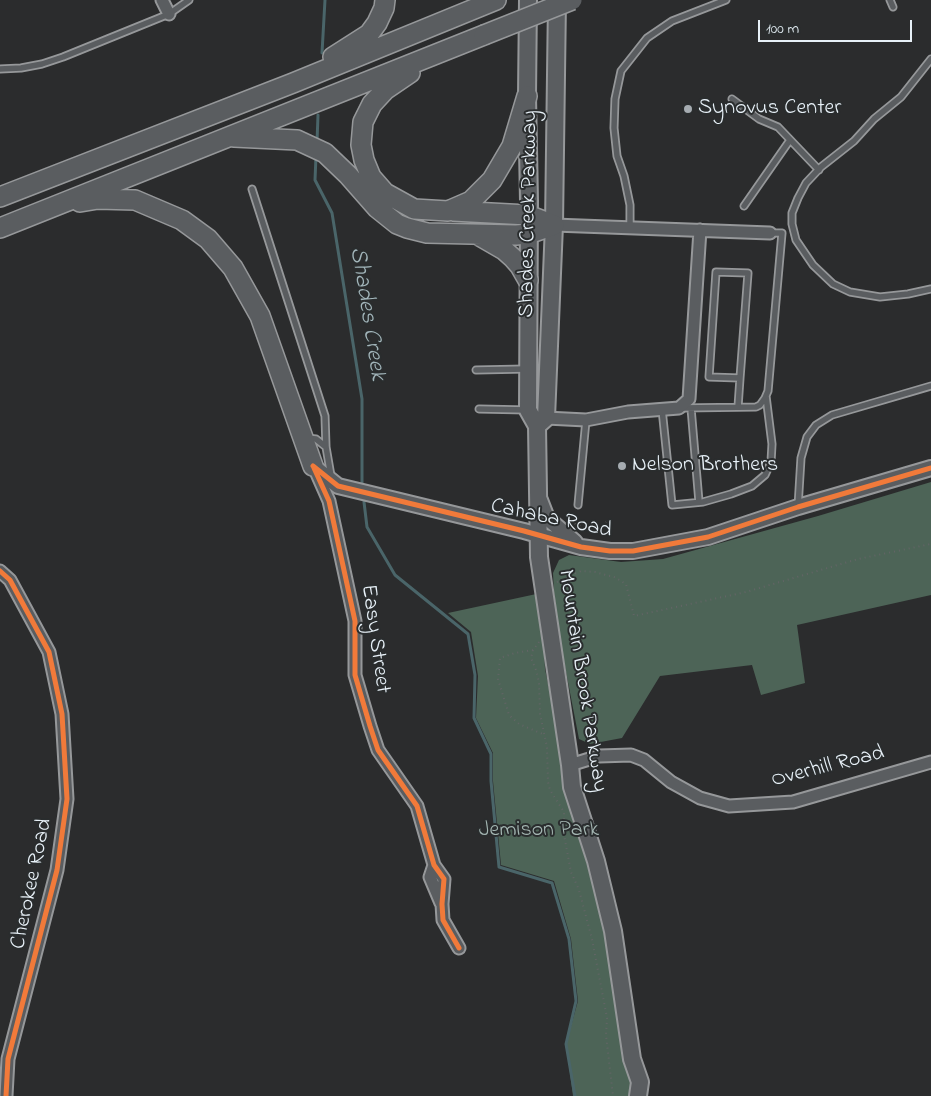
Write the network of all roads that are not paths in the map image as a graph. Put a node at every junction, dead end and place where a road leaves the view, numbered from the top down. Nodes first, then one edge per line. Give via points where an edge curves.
1 (162, 0) edge
2 (189, 0) edge
3 (385, 0) edge
4 (528, 0) edge
5 (557, 0) edge
6 (572, 0) edge
7 (726, 0) edge
8 (890, 0) edge
9 (492, 2) edge
10 (892, 7) dead end
11 (169, 14) junction
12 (445, 51) junction
13 (931, 59) edge
14 (0, 69) edge
15 (293, 83) junction
16 (527, 96) junction
17 (732, 99) dead end
18 (228, 137) junction
19 (790, 140) junction
20 (819, 170) junction
21 (9, 189) edge
22 (252, 189) dead end
23 (0, 197) edge
24 (744, 206) dead end
25 (49, 208) junction
26 (448, 211) junction
27 (528, 215) junction
28 (554, 225) junction
29 (630, 227) junction
30 (0, 228) edge
31 (700, 230) junction
32 (770, 233) joint
33 (782, 233) junction
34 (794, 233) junction
35 (528, 234) junction
36 (476, 235) junction
37 (528, 280) junction
38 (931, 288) edge
39 (528, 369) junction
40 (476, 370) dead end
41 (740, 378) junction
42 (931, 386) edge
43 (766, 396) junction
44 (738, 407) junction
45 (685, 408) junction
46 (479, 409) dead end
47 (662, 409) junction
48 (528, 410) junction
49 (586, 420) junction
50 (542, 422) junction
51 (303, 438) junction
52 (326, 447) junction
53 (314, 466) junction
54 (931, 468) edge
55 (331, 481) junction
56 (538, 494) junction
57 (699, 502) junction
58 (578, 505) dead end
59 (798, 507) junction
60 (539, 536) junction
61 (581, 547) junction
62 (0, 571) edge
63 (931, 762) edge
64 (570, 765) junction
65 (460, 948) dead end
66 (6, 1096) edge
67 (638, 1096) edge

1 - 11 street
2 - 11 lane
3 - 15 highway via 377,23 369,34
4 - 16 main road, Shades Creek Parkway
5 - 28 main road, Shades Creek Parkway
6 - 12 highway, bridge
7 - 29 lane via 672,21 647,38 621,71 615,99 614,128 617,156 630,205
8 - 10 lane
9 - 15 highway
11 - 14 lane via 42,64
12 - 18 highway
12 - 26 highway via 378,96 367,112 361,145 371,177 385,193 414,209
13 - 20 lane via 901,97
15 - 21 highway
16 - 26 highway via 512,146 492,180 471,201
16 - 27 main road, Shades Creek Parkway
17 - 19 lane via 759,119 778,127
18 - 25 highway
18 - 36 highway via 297,140 325,153 377,208 397,224 427,233
19 - 20 lane
19 - 24 lane
20 - 34 lane via 806,183 792,213
21 - 23 highway
22 - 52 lane via 325,416
25 - 30 highway
25 - 51 highway via 98,199 135,200 182,220 208,239 233,268 260,316
26 - 27 highway
27 - 28 highway
27 - 35 main road, Shades Creek Parkway
28 - 29 street
28 - 35 highway
28 - 50 main road, Shades Creek Parkway
29 - 31 street
31 - 32 street
31 - 45 street
32 - 33 lane
33 - 34 lane
33 - 43 lane
34 - 38 lane via 822,274 850,292 880,297
35 - 36 highway
35 - 37 main road, Shades Creek Parkway
36 - 37 highway via 504,250
37 - 39 main road, Shades Creek Parkway
39 - 40 lane
39 - 48 main road, Shades Creek Parkway
41 - 41 lane via 748,273 716,272 709,376
41 - 44 lane
42 - 59 lane via 832,415 816,425 807,437 801,458
43 - 44 lane via 756,407
43 - 57 lane via 772,444 771,462 765,475 752,486
44 - 45 lane
45 - 47 street
45 - 57 lane
46 - 48 lane
47 - 49 street
47 - 57 lane via 672,505
48 - 50 main road
49 - 50 street
49 - 58 lane
50 - 56 main road, Shades Creek Parkway
51 - 52 lane via 316,439
51 - 53 highway
52 - 55 lane
53 - 55 street, Cahaba Road
53 - 65 street, Easy Street via 329,501 355,621 355,675 370,726 378,750 417,806 434,865 444,878 444,920
54 - 59 street, Cahaba Road
55 - 60 street, Cahaba Road via 338,486
56 - 60 main road, Shades Creek Parkway
56 - 61 street via 556,528
59 - 61 street, Cahaba Road via 708,537 633,552
60 - 61 street, Cahaba Road
60 - 64 main road, Mountain Brook Parkway via 546,637
62 - 66 street, Cherokee Road via 10,580 49,652 62,714 67,799 57,870 8,1059
63 - 64 street, Overhill Road via 793,802 729,806 700,798 671,782 644,760 631,755 598,756
64 - 67 main road, Mountain Brook Parkway via 572,788 596,861 613,931 632,1058 640,1082

